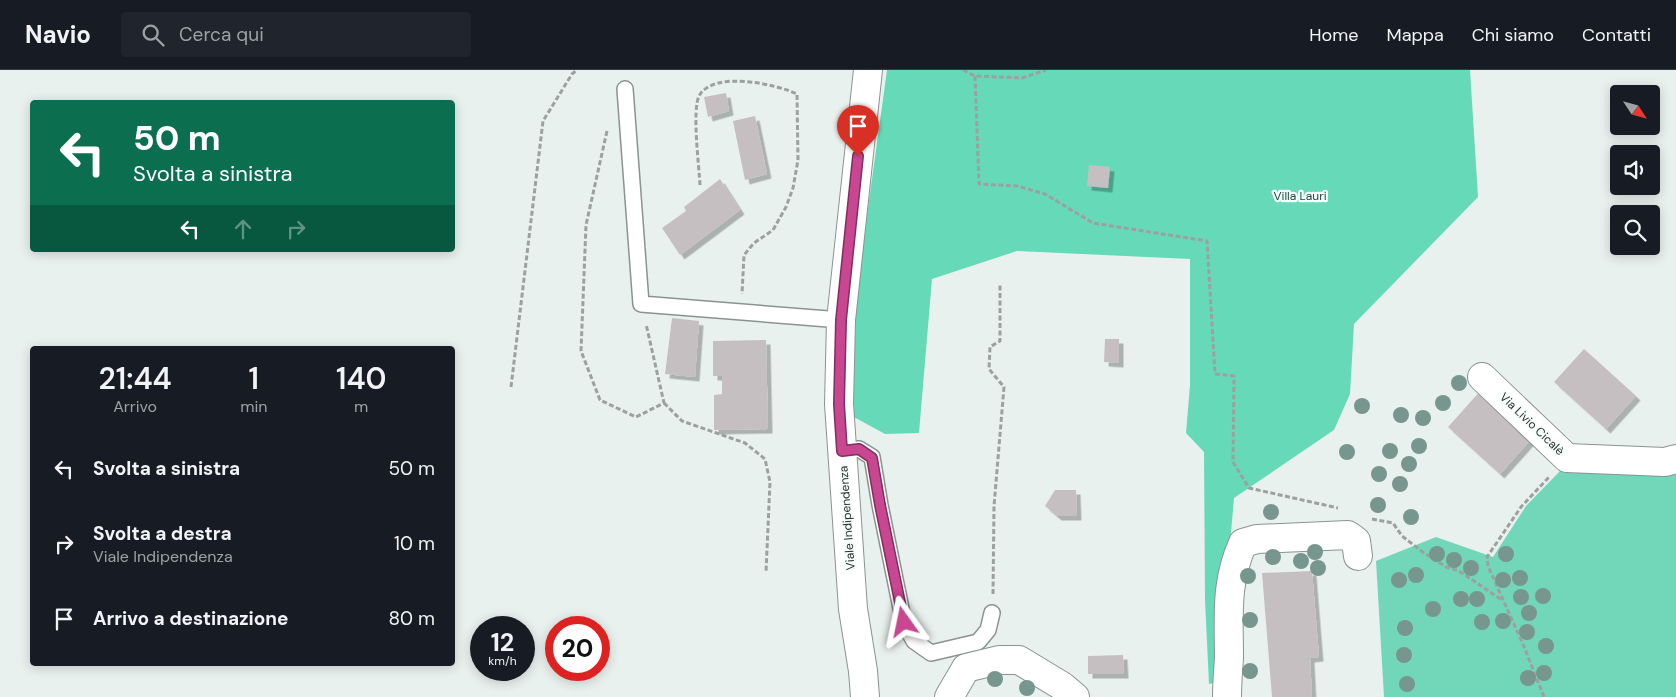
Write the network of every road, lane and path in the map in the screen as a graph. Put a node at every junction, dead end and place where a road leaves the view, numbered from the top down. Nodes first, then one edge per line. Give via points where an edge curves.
1 (576, 70) edge
2 (868, 70) edge
3 (963, 70) edge
4 (1046, 70) edge
5 (975, 76) junction
6 (625, 89) dead end
7 (608, 123) dead end
8 (700, 185) dead end
9 (1000, 284) dead end
10 (641, 304) junction
11 (741, 312) junction
12 (841, 320) junction
13 (1482, 377) dead end
14 (511, 387) dead end
15 (664, 402) junction
16 (842, 451) junction
17 (1567, 458) junction
18 (1676, 459) edge
19 (1344, 509) dead end
20 (1366, 517) dead end
21 (1358, 556) dead end
22 (766, 572) dead end
23 (1502, 600) junction
24 (992, 613) joint
25 (865, 697) edge
26 (950, 697) edge
27 (1075, 697) edge
28 (1227, 697) edge
29 (1544, 697) edge

1 - 14 path via 543,121
2 - 12 street, Viale Indipendenza
3 - 5 path
4 - 5 path via 1022,78
5 - 19 path via 978,184 1016,186 1045,194 1093,223 1207,241 1215,374 1234,376 1233,462 1248,488
6 - 10 lane
7 - 15 path via 586,225 581,350 600,400 636,417
8 - 11 path via 696,113 699,96 708,86 733,80 781,87 796,94 798,160 793,188 773,230 754,243 744,255
9 - 24 path via 1000,341 990,347 989,369 1004,387 994,506
10 - 11 lane
10 - 15 path
11 - 12 lane
12 - 16 street, Viale Indipendenza via 839,404
13 - 17 street, Via Livio Cicalè
15 - 22 path via 682,421 745,443 765,460 770,482
16 - 24 lane via 859,449 872,458 904,622 914,641 931,653 978,642 988,630
16 - 25 street, Viale Indipendenza via 853,609
17 - 18 street, Via Livio Cicalè via 1665,462
17 - 23 path via 1521,507 1486,557
20 - 23 path via 1393,523 1402,536 1424,553 1459,571
21 - 28 street via 1356,541 1348,534 1257,539 1243,543 1236,557 1228,603
23 - 29 path
26 - 27 street via 966,668 999,660 1019,660

